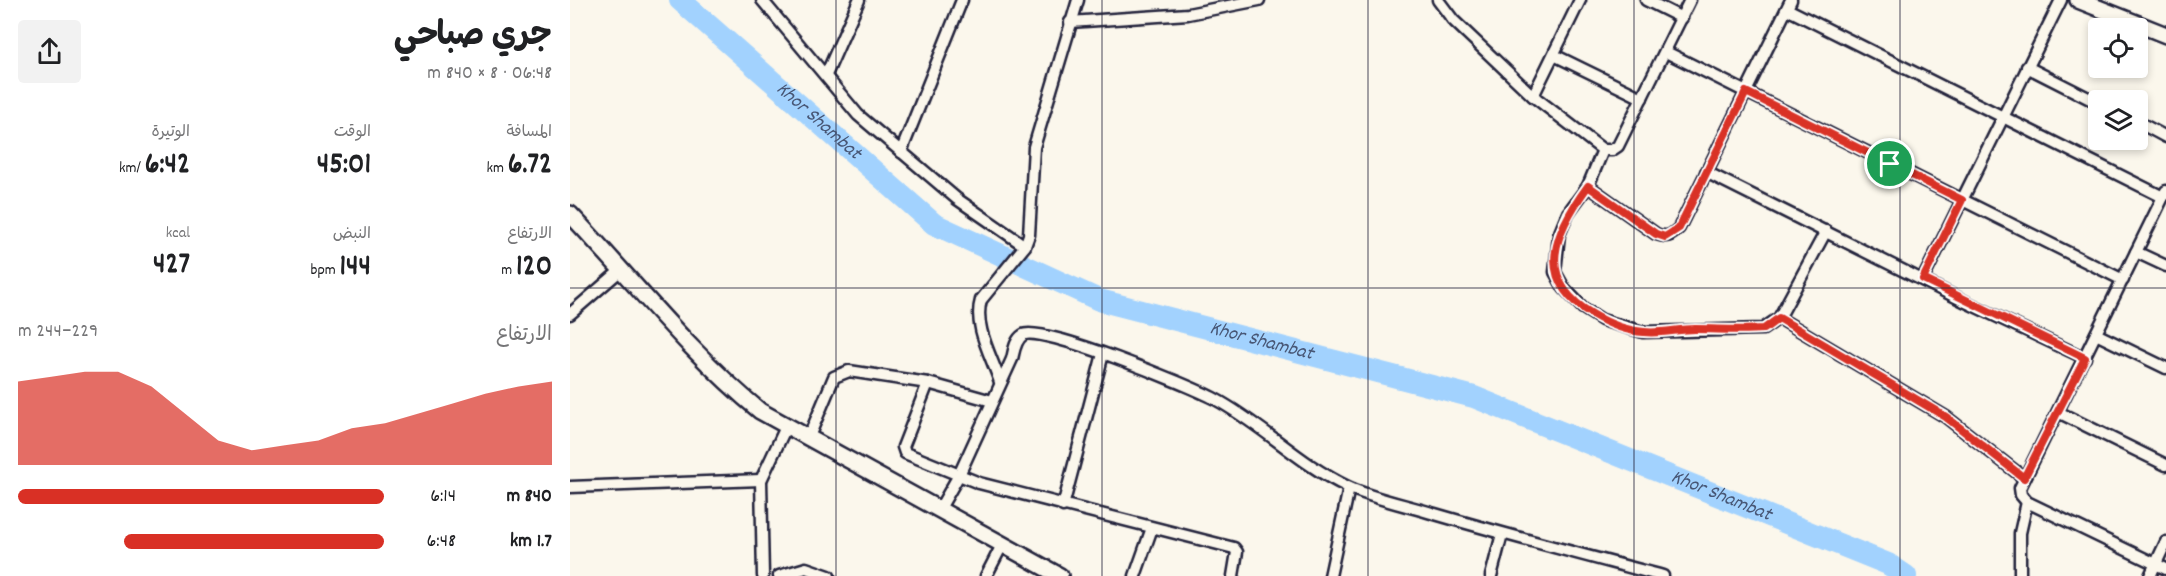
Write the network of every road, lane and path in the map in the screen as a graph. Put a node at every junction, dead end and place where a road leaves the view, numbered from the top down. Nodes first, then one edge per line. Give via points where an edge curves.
1 (762, 0) edge
2 (860, 0) edge
3 (962, 0) edge
4 (1078, 0) edge
5 (1258, 0) edge
6 (1438, 0) edge
7 (1580, 0) edge
8 (1646, 0) edge
9 (1690, 0) edge
10 (2061, 0) edge
11 (2078, 0) edge
12 (1789, 5) edge
13 (1682, 18) junction
14 (1070, 22) junction
15 (2166, 35) edge
16 (1666, 52) junction
17 (1554, 55) junction
18 (2027, 68) junction
19 (826, 75) junction
20 (1746, 92) junction
21 (1533, 96) junction
22 (1642, 98) junction
23 (2088, 98) edge
24 (2002, 117) junction
25 (2148, 127) edge
26 (2166, 136) edge
27 (1603, 150) junction
28 (901, 152) junction
29 (1706, 172) junction
30 (1588, 186) junction
31 (2165, 194) edge
32 (1962, 200) junction
33 (570, 214) edge
34 (1826, 231) junction
35 (1025, 246) junction
36 (2136, 252) junction
37 (2166, 266) edge
38 (621, 268) junction
39 (1923, 279) junction
40 (2122, 280) junction
41 (570, 314) edge
42 (1779, 318) junction
43 (2096, 334) junction
44 (1103, 354) junction
45 (2085, 358) junction
46 (2166, 368) edge
47 (1000, 382) junction
48 (928, 383) junction
49 (992, 400) junction
50 (2058, 412) junction
51 (786, 428) junction
52 (808, 439) junction
53 (2166, 465) edge
54 (959, 475) junction
55 (2024, 478) junction
56 (760, 480) junction
57 (570, 487) edge
58 (1348, 488) junction
59 (2027, 502) junction
60 (1063, 506) junction
61 (939, 510) junction
62 (1152, 528) junction
63 (1502, 534) junction
64 (2166, 542) edge
65 (1002, 545) junction
66 (2161, 567) edge
67 (763, 576) edge
68 (779, 576) edge
69 (829, 576) edge
70 (986, 576) edge
71 (1060, 576) edge
72 (1136, 576) edge
73 (1233, 576) edge
74 (1330, 576) edge
75 (1491, 576) edge
76 (1663, 576) edge
77 (2020, 576) edge
78 (2150, 576) edge

1 - 19 street
2 - 19 street
3 - 28 street
4 - 14 street
5 - 14 street via 1188,14
6 - 21 street via 1453,20
7 - 17 street
8 - 13 street
9 - 13 street
10 - 18 street
11 - 15 street
12 - 20 street
12 - 24 street
13 - 16 street
14 - 35 street via 1034,147
16 - 20 street
16 - 22 street
17 - 21 street
17 - 22 street
18 - 23 street
18 - 24 street
19 - 28 street via 858,115
20 - 29 street
20 - 32 street
21 - 27 street
22 - 27 street via 1618,146
24 - 31 street
24 - 32 street
25 - 26 street
27 - 30 street
28 - 35 street via 989,223
29 - 30 street via 1679,228 1665,237
29 - 34 street
30 - 42 street via 1568,213 1555,256 1558,281 1583,308 1602,320 1643,332 1764,329
31 - 36 street
32 - 39 street
32 - 40 street
33 - 38 street
34 - 39 street
34 - 42 street
35 - 47 street via 981,300 978,310
36 - 37 street
36 - 40 street
38 - 41 street
38 - 51 street via 666,322 737,393
39 - 45 street
40 - 43 street
42 - 55 street via 1946,417
43 - 45 street
43 - 46 street
44 - 47 street via 1038,333 1024,334 1017,340
44 - 58 street via 1215,399
44 - 60 street
45 - 50 street
47 - 49 street
48 - 49 street
48 - 52 street via 841,373 834,377
48 - 54 street via 903,450
49 - 54 street
50 - 53 street
50 - 55 street
51 - 52 street
51 - 56 street
52 - 61 street
54 - 60 street
54 - 61 street
55 - 59 street via 2021,495
56 - 57 street
56 - 67 street
58 - 63 street
58 - 74 street
59 - 66 street
59 - 77 street via 2020,532
60 - 62 street
61 - 65 street
62 - 72 street
62 - 73 street via 1234,548 1237,552
63 - 75 street
63 - 76 street
64 - 66 street
65 - 70 street
65 - 71 street
66 - 78 street
68 - 69 street via 806,568

